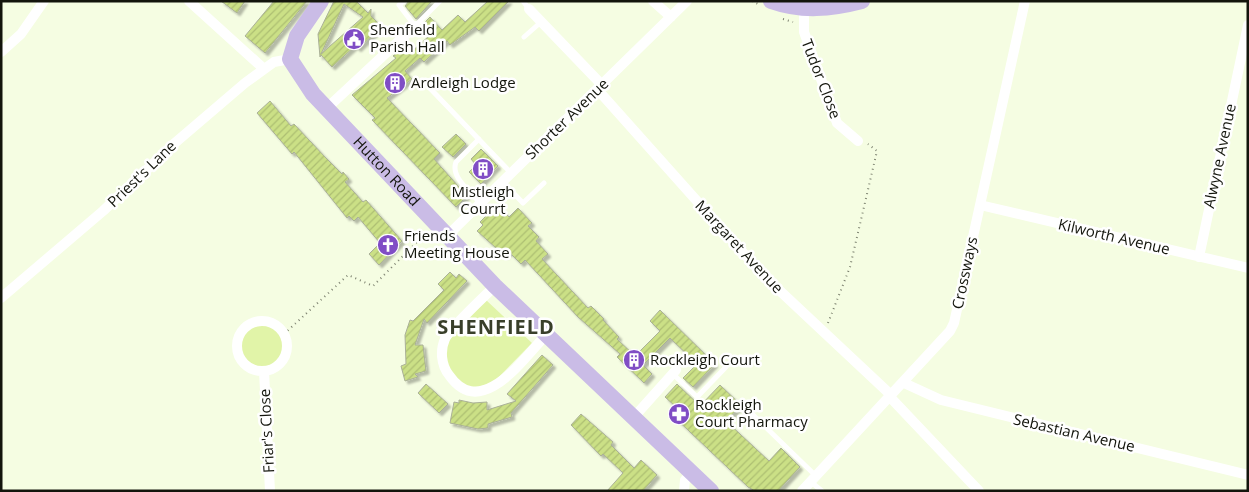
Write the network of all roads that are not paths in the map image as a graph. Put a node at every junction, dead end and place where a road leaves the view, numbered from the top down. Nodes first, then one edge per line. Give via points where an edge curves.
1 (44, 1) edge
2 (189, 1) edge
3 (321, 1) edge
4 (404, 1) edge
5 (440, 1) edge
6 (653, 1) edge
7 (686, 1) edge
8 (771, 1) edge
9 (862, 1) edge
10 (1025, 1) edge
11 (526, 5) edge
12 (804, 8) junction
13 (671, 17) junction
14 (540, 22) junction
15 (1248, 25) edge
16 (415, 26) junction
17 (524, 36) dead end
18 (1, 52) edge
19 (290, 59) junction
20 (263, 68) junction
21 (424, 82) dead end
22 (600, 87) junction
23 (326, 108) junction
24 (479, 139) junction
25 (858, 141) road end
26 (511, 173) junction
27 (503, 182) junction
28 (544, 183) dead end
29 (480, 202) junction
30 (980, 205) junction
31 (447, 236) junction
32 (1199, 257) junction
33 (1248, 268) edge
34 (495, 286) junction
35 (1, 298) edge
36 (546, 335) junction
37 (726, 366) dead end
38 (264, 371) junction
39 (674, 372) joint
40 (904, 383) junction
41 (890, 396) junction
42 (750, 412) dead end
43 (634, 417) junction
44 (692, 472) junction
45 (1248, 475) edge
46 (813, 479) junction
47 (270, 491) edge
48 (684, 491) edge
49 (711, 491) edge
50 (802, 491) edge
51 (822, 491) edge
52 (979, 491) edge

1 - 18 street via 21,34
2 - 20 street
3 - 19 main road via 297,36
4 - 16 lane via 399,5
5 - 16 lane
6 - 13 street
7 - 13 street, Shorter Avenue
8 - 12 main road
9 - 12 main road via 839,7
10 - 30 street, Crossways
11 - 14 street, Margaret Avenue
12 - 25 street, Tudor Close via 804,32 837,124
13 - 22 street, Shorter Avenue
14 - 17 lane
14 - 22 street, Margaret Avenue
15 - 32 street, Alwyne Avenue
16 - 23 street
19 - 20 street, Priest's Lane
19 - 23 main road, Hutton Road
20 - 35 street, Priest's Lane
21 - 24 lane
22 - 26 street, Shorter Avenue
22 - 41 street, Margaret Avenue via 750,260
23 - 31 main road, Hutton Road
24 - 26 lane
24 - 29 lane via 454,167 456,176
26 - 27 street, Shorter Avenue
27 - 28 lane via 523,203
27 - 29 street, Shorter Avenue
29 - 31 street, Shorter Avenue
30 - 32 street, Kilworth Avenue
30 - 40 street, Crossways via 954,323
31 - 34 main road, Hutton Road
32 - 33 street, Kilworth Avenue
34 - 36 main road, Hutton Road
34 - 36 street via 445,338 441,354 445,370 455,384 469,391 484,392 496,386
36 - 43 main road, Hutton Road
37 - 39 lane via 697,397
38 - 38 street, Friar's Close via 277,366 286,348 284,334 272,323 264,321 242,330 237,346 238,354 248,367
38 - 47 street, Friar's Close
39 - 43 street
40 - 41 street, Crossways
40 - 45 street, Sebastian Avenue via 941,400
41 - 46 street, Crossways
41 - 52 street, Margaret Avenue
42 - 46 lane
43 - 44 main road, Hutton Road
44 - 48 street via 685,480
44 - 49 main road, Hutton Road
46 - 50 street, Crossways
46 - 51 lane

